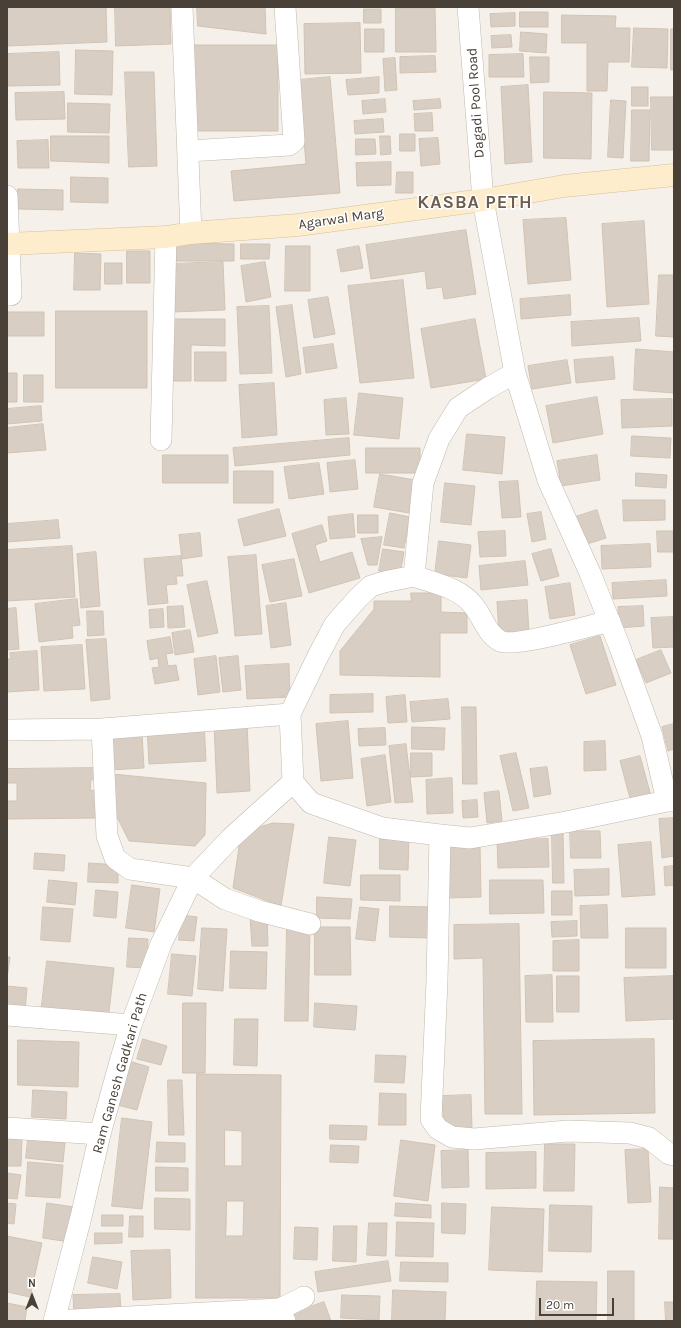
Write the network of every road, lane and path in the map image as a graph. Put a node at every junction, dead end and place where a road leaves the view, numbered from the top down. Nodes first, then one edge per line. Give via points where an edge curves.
1 (182, 7) edge
2 (285, 7) edge
3 (468, 7) edge
4 (188, 151) junction
5 (674, 175) edge
6 (7, 196) edge
7 (483, 200) junction
8 (191, 232) junction
9 (166, 237) junction
10 (8, 244) edge
11 (11, 295) dead end
12 (515, 373) junction
13 (161, 440) dead end
14 (414, 576) junction
15 (610, 621) junction
16 (290, 714) junction
17 (102, 729) junction
18 (7, 730) edge
19 (293, 782) junction
20 (671, 801) edge
21 (440, 836) junction
22 (193, 878) junction
23 (310, 924) dead end
24 (7, 1014) edge
25 (131, 1025) junction
26 (7, 1128) edge
27 (100, 1134) junction
28 (674, 1155) edge
29 (304, 1297) dead end
30 (282, 1315) edge
31 (54, 1321) edge

1 - 4 street
2 - 4 street via 294,141 289,145
3 - 7 street, Dagadi Pool Road
4 - 8 street
5 - 7 street, Agarwal Marg via 564,186
6 - 10 street
7 - 8 street, Agarwal Marg via 298,225
7 - 12 street, Dagadi Pool Road
8 - 9 street, Agarwal Marg
9 - 10 street, Agarwal Marg
9 - 13 street
10 - 11 street
12 - 14 street via 458,408 439,439 423,483
12 - 15 street, Dagadi Pool Road via 548,480
14 - 15 street via 459,592 473,605 489,632 501,642 519,642
14 - 16 street via 371,586 358,598 335,624
15 - 20 street, Dagadi Pool Road via 652,736
16 - 17 street
16 - 19 street
17 - 18 street
17 - 22 street via 107,836 115,858 130,869
19 - 21 street via 311,803 318,806 382,828
19 - 22 street, Ram Ganesh Gadkari Path via 230,839
20 - 21 street via 470,838
21 - 28 street via 431,1120 438,1129 452,1137 474,1139 568,1131 630,1133 650,1138 669,1154
22 - 23 street via 225,899
22 - 25 street, Ram Ganesh Gadkari Path via 161,944
24 - 25 street
25 - 27 street, Ram Ganesh Gadkari Path
26 - 27 street
27 - 31 street, Ram Ganesh Gadkari Path
29 - 30 street
30 - 31 street

